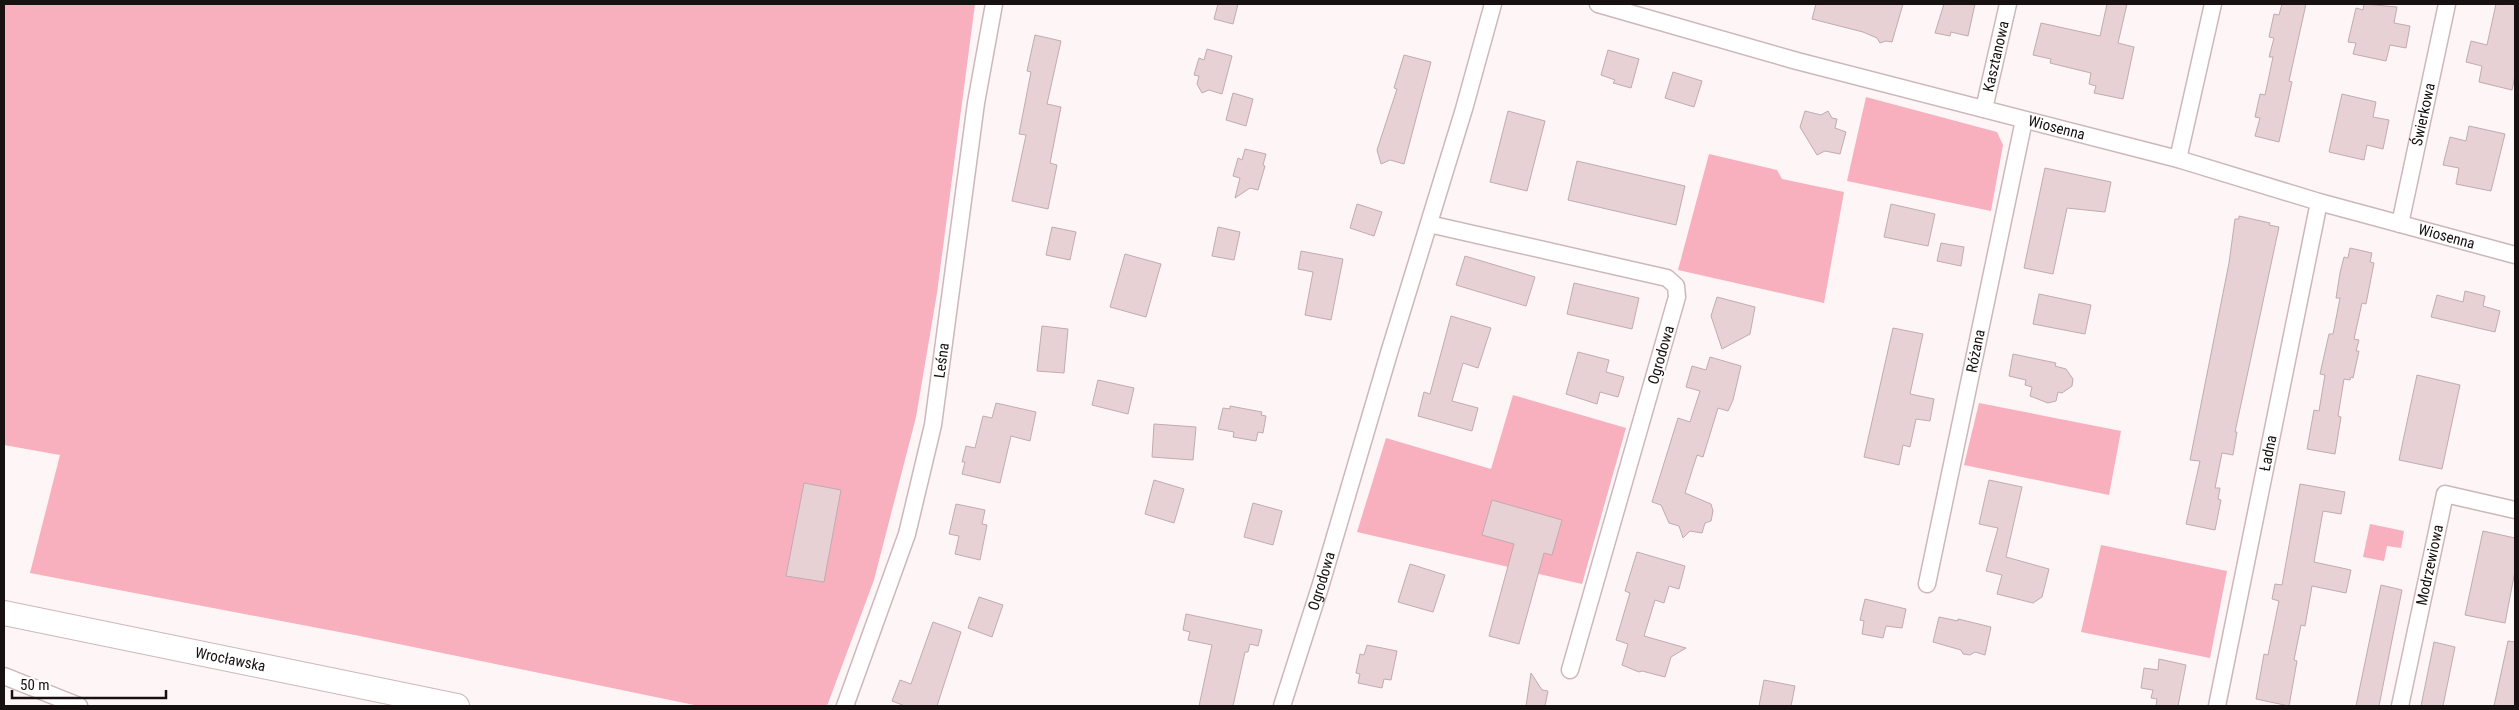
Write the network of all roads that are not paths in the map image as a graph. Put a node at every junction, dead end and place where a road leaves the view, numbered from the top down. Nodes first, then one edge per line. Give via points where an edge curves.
1 (994, 4) edge
2 (1493, 4) edge
3 (1598, 4) edge
4 (2008, 4) edge
5 (2213, 4) edge
6 (2447, 4) edge
7 (1984, 109) junction
8 (2024, 120) junction
9 (2178, 159) junction
10 (2319, 202) junction
11 (1429, 224) junction
12 (2400, 224) junction
13 (2515, 254) edge
14 (2515, 510) edge
15 (1927, 584) dead end
16 (4, 613) edge
17 (1570, 670) dead end
18 (4, 676) edge
19 (79, 706) edge
20 (456, 706) edge
21 (845, 706) edge
22 (1282, 706) edge
23 (2217, 706) edge
24 (2400, 706) edge

1 - 21 street, Leśna via 976,103 933,425 907,534
2 - 11 street, Ogrodowa
3 - 7 street, Wiosenna via 1796,61
4 - 7 street, Kasztanowa
5 - 9 street
6 - 12 street, Świerkowa
7 - 8 street, Wiosenna
8 - 9 street, Wiosenna
8 - 15 street, Różana
9 - 10 street, Wiosenna
10 - 12 street, Wiosenna
10 - 23 street, Ładna
11 - 17 street, Ogrodowa via 1667,278 1676,286 1677,298
11 - 22 street, Ogrodowa
12 - 13 street, Wiosenna
14 - 24 street, Modrzewiowa via 2444,494
16 - 20 street, Wrocławska
18 - 19 street

